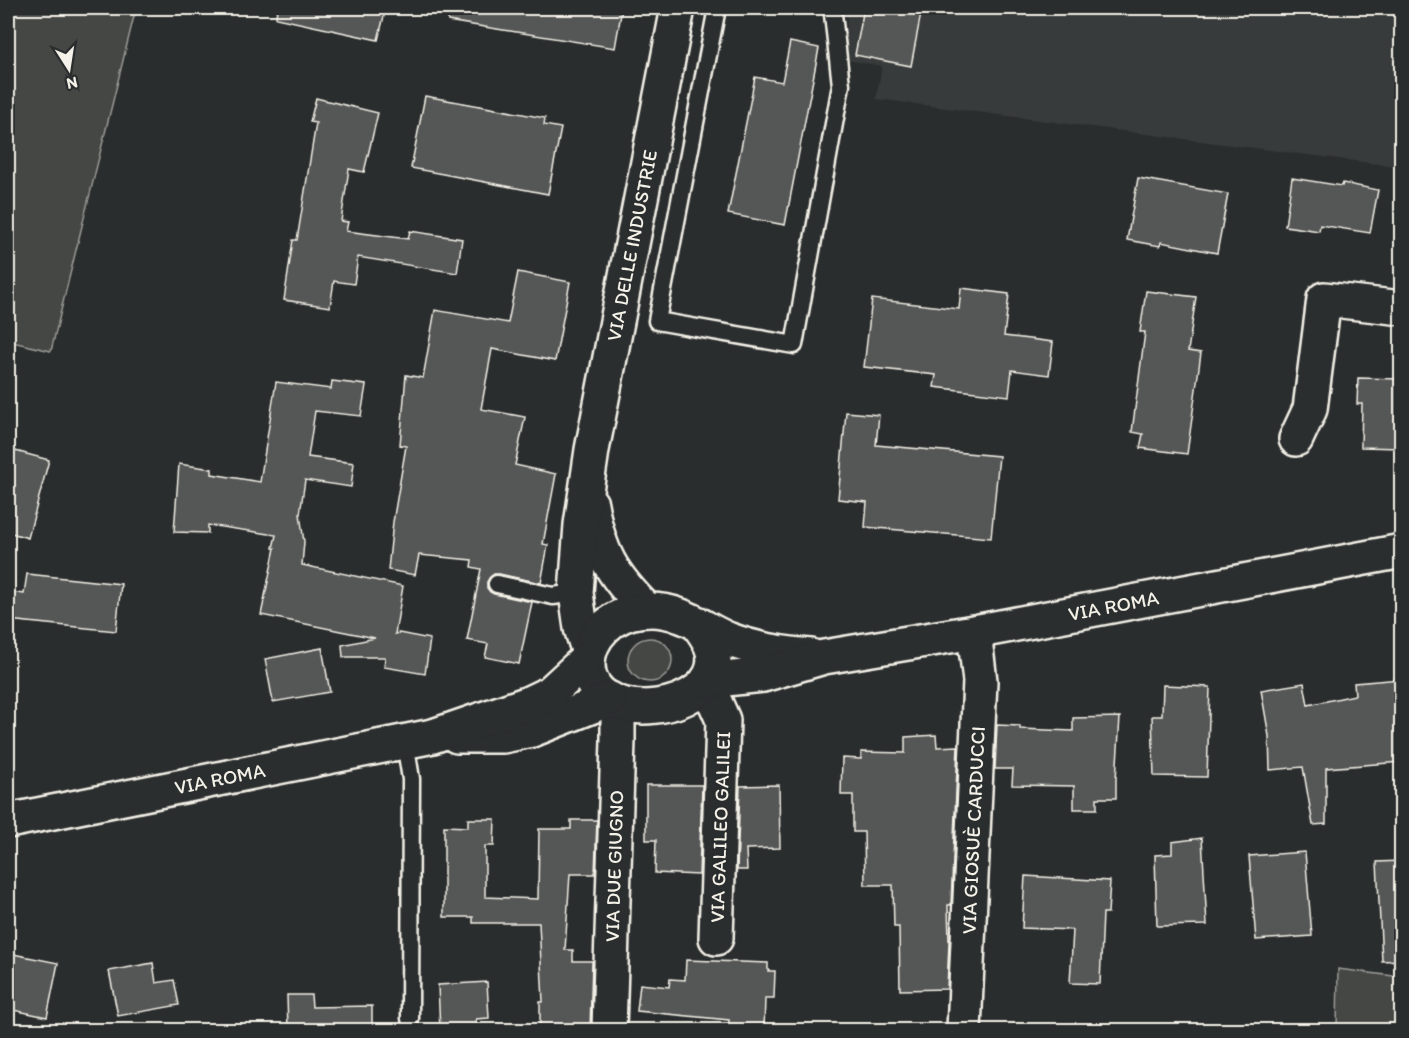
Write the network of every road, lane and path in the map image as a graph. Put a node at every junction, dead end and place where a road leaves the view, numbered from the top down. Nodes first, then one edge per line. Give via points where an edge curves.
1 (678, 8) edge
2 (717, 8) edge
3 (831, 8) edge
4 (1401, 308) edge
5 (1296, 439) dead end
6 (587, 484) junction
7 (1401, 551) edge
8 (618, 578) junction
9 (497, 584) dead end
10 (576, 593) junction
11 (647, 610) junction
12 (698, 624) junction
13 (974, 632) junction
14 (589, 655) junction
15 (824, 657) junction
16 (704, 684) junction
17 (616, 702) junction
18 (419, 739) junction
19 (8, 821) edge
20 (716, 938) dead end
21 (410, 1019) dead end
22 (609, 1030) edge
23 (964, 1030) edge

1 - 6 street, VIA DELLE INDUSTRIE
2 - 3 lane via 657,321 794,345 841,85
4 - 5 street via 1324,299 1310,409
6 - 8 street, VIA DELLE INDUSTRIE via 595,531
6 - 10 street, VIA DELLE INDUSTRIE
7 - 13 street, VIA ROMA
8 - 10 street
8 - 11 street, VIA DELLE INDUSTRIE
9 - 10 lane via 553,596
10 - 14 street, VIA DELLE INDUSTRIE
11 - 12 street, VIA ROMA via 682,616
11 - 14 street, VIA ROMA via 621,616 609,624 599,633
12 - 15 street, VIA ROMA via 760,650
12 - 16 street via 713,653 712,669
13 - 15 street, VIA ROMA
13 - 23 street, VIA GIOSUÈ CARDUCCI via 980,681
14 - 17 street via 592,682 599,692
14 - 18 street, VIA ROMA via 550,693
15 - 16 street, VIA ROMA via 763,675
16 - 17 street, VIA ROMA via 675,702 653,707
16 - 20 street, VIA GALILEO GALILEI via 723,720
17 - 18 street, VIA ROMA via 503,736
17 - 22 street, VIA DUE GIUGNO
18 - 19 street, VIA ROMA
18 - 21 lane via 411,779

